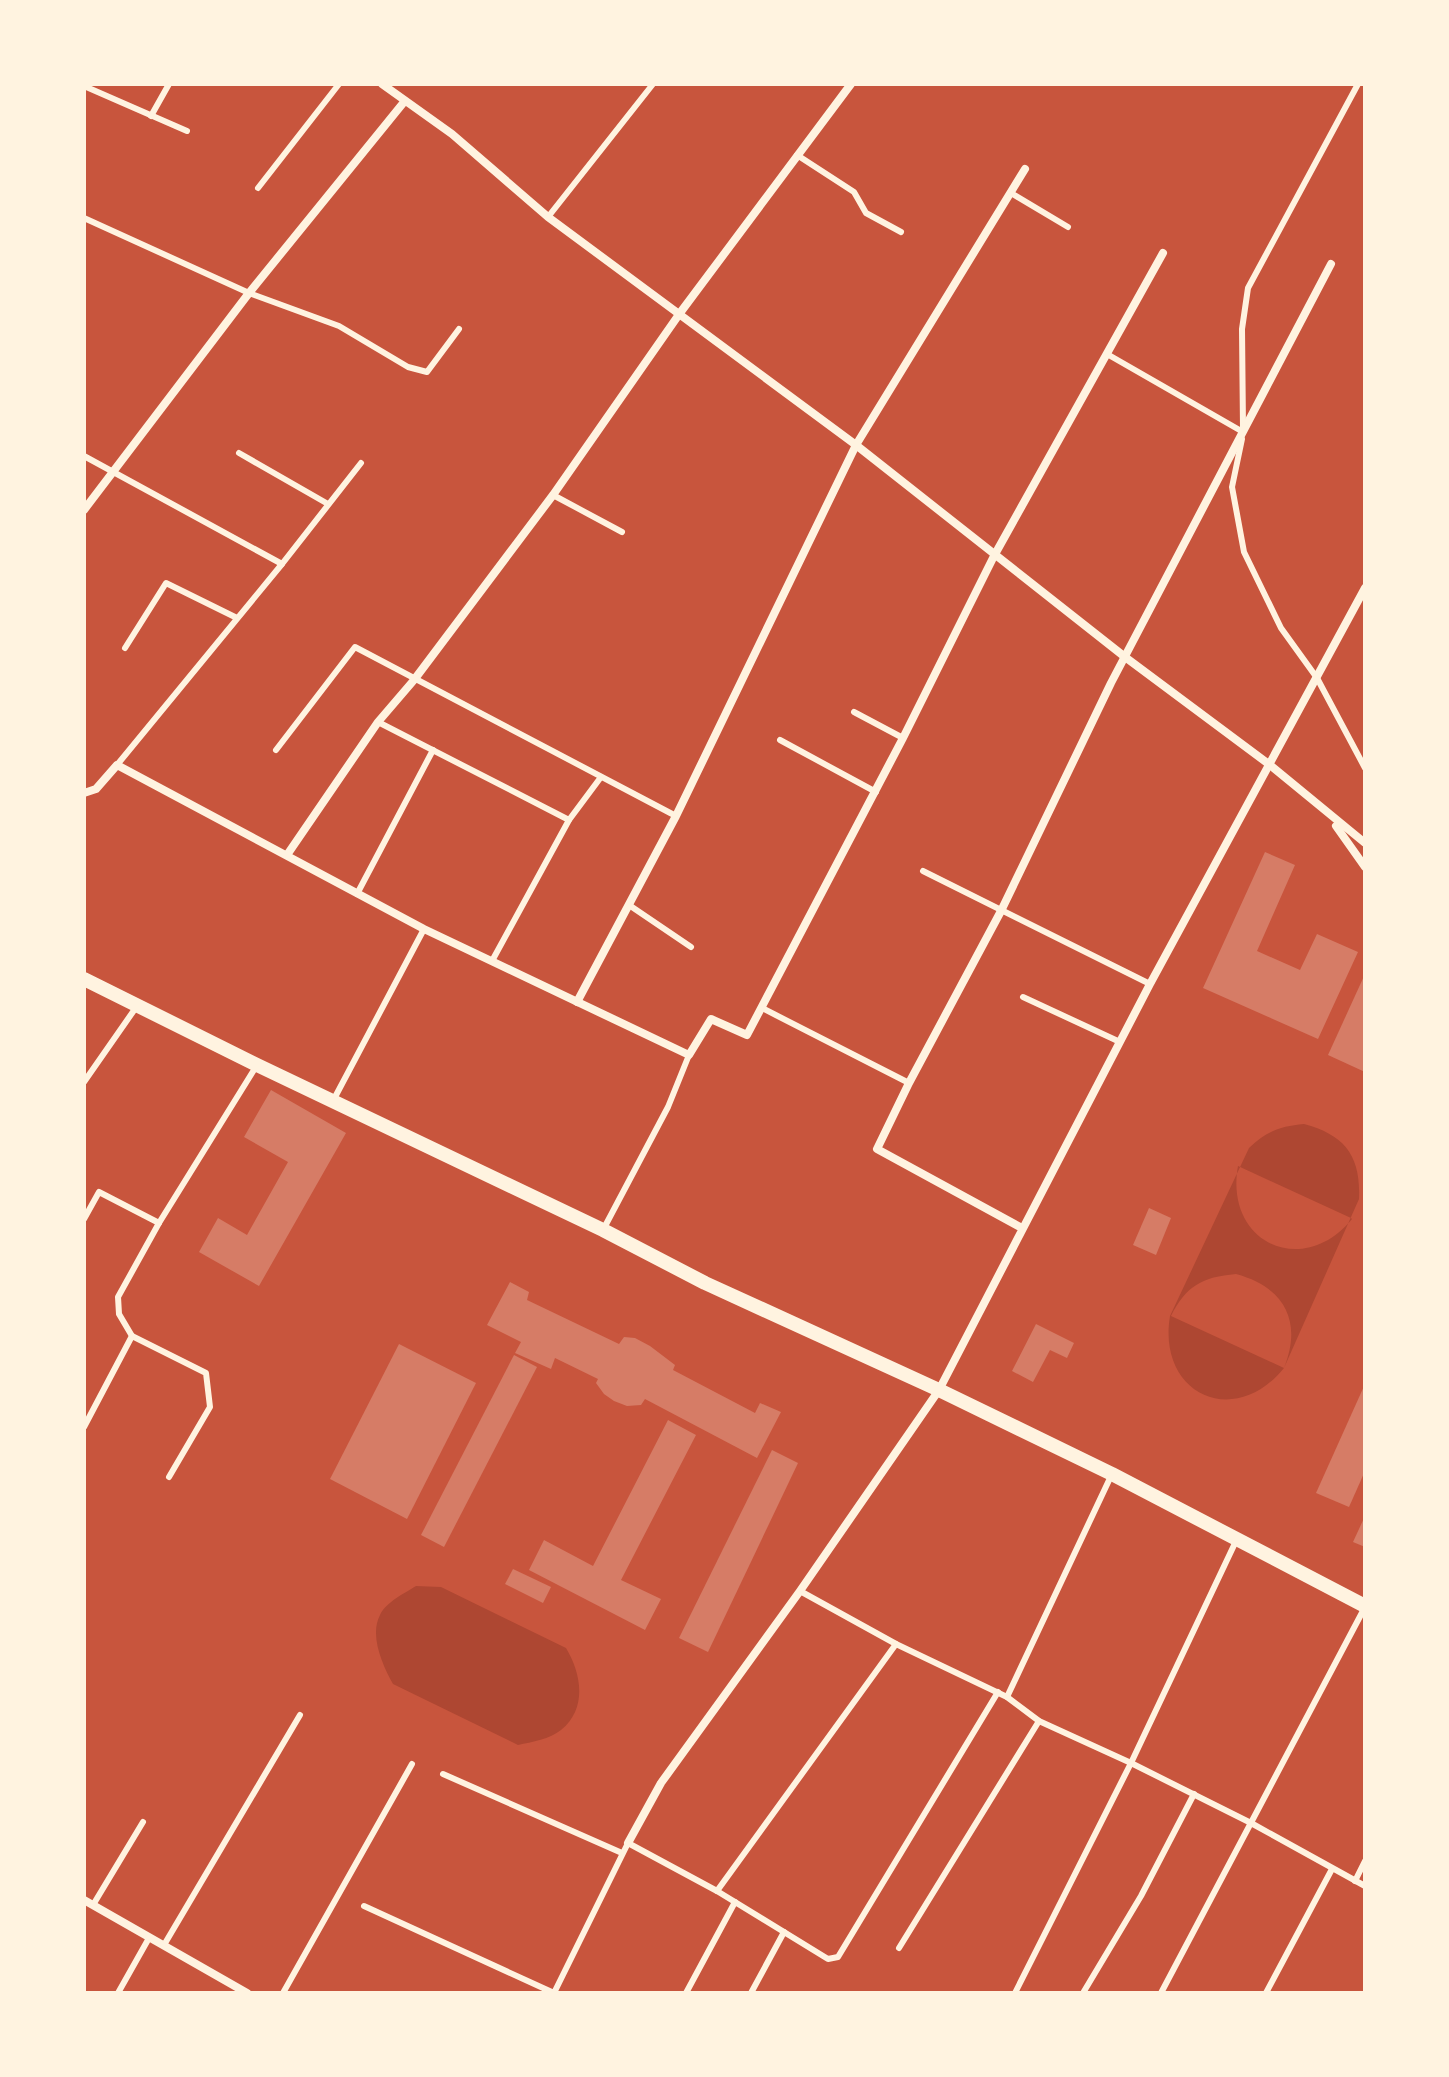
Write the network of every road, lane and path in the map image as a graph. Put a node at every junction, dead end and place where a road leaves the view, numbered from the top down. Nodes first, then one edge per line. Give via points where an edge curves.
1 (105, 84) edge
2 (169, 84) edge
3 (339, 84) edge
4 (382, 84) edge
5 (653, 84) edge
6 (851, 84) edge
7 (1358, 84) edge
8 (84, 86) edge
9 (101, 93) junction
10 (404, 102) junction
11 (151, 116) junction
12 (187, 131) dead end
13 (797, 155) junction
14 (1025, 169) dead end
15 (258, 188) dead end
16 (1011, 193) junction
17 (548, 217) junction
18 (84, 218) edge
19 (1068, 227) dead end
20 (901, 232) dead end
21 (1163, 253) dead end
22 (1331, 264) dead end
23 (249, 293) junction
24 (680, 313) junction
25 (459, 329) dead end
26 (1107, 354) junction
27 (1243, 432) junction
28 (856, 445) junction
29 (239, 453) dead end
30 (84, 456) edge
31 (361, 463) dead end
32 (114, 471) junction
33 (553, 495) junction
34 (328, 504) junction
35 (84, 510) edge
36 (622, 532) dead end
37 (994, 556) junction
38 (282, 564) junction
39 (1365, 588) edge
40 (237, 618) junction
41 (125, 648) dead end
42 (1125, 657) junction
43 (1317, 678) junction
44 (414, 680) junction
45 (854, 712) dead end
46 (378, 722) junction
47 (903, 738) junction
48 (780, 740) dead end
49 (276, 750) dead end
50 (433, 750) junction
51 (117, 765) junction
52 (1270, 765) junction
53 (1365, 768) edge
54 (601, 777) junction
55 (876, 792) junction
56 (84, 793) edge
57 (676, 816) junction
58 (1331, 818) junction
59 (569, 820) junction
60 (1364, 841) edge
61 (287, 855) junction
62 (1365, 867) edge
63 (923, 871) dead end
64 (357, 894) junction
65 (629, 905) junction
66 (1001, 911) junction
67 (424, 929) junction
68 (691, 947) dead end
69 (492, 961) junction
70 (84, 979) edge
71 (1150, 984) junction
72 (1023, 997) dead end
73 (577, 1002) junction
74 (137, 1005) junction
75 (762, 1008) junction
76 (1120, 1042) junction
77 (689, 1055) junction
78 (257, 1065) junction
79 (84, 1082) edge
80 (909, 1083) junction
81 (333, 1100) junction
82 (84, 1219) edge
83 (159, 1223) junction
84 (1022, 1228) junction
85 (603, 1230) junction
86 (132, 1336) junction
87 (939, 1390) junction
88 (84, 1427) edge
89 (1112, 1474) junction
90 (169, 1477) dead end
91 (1238, 1538) junction
92 (800, 1591) junction
93 (1365, 1606) edge
94 (896, 1644) junction
95 (998, 1692) junction
96 (1007, 1697) junction
97 (300, 1715) dead end
98 (1039, 1721) junction
99 (1131, 1763) junction
100 (412, 1764) dead end
101 (443, 1774) dead end
102 (1194, 1794) junction
103 (143, 1822) dead end
104 (1251, 1823) junction
105 (628, 1843) junction
106 (622, 1853) junction
107 (1365, 1861) edge
108 (1332, 1869) junction
109 (1355, 1881) junction
110 (1365, 1886) edge
111 (717, 1891) junction
112 (735, 1902) junction
113 (88, 1903) edge
114 (364, 1906) dead end
115 (784, 1932) junction
116 (149, 1938) junction
117 (164, 1945) junction
118 (899, 1948) dead end
119 (118, 1993) edge
120 (247, 1993) edge
121 (283, 1993) edge
122 (686, 1993) edge
123 (751, 1993) edge
124 (1015, 1993) edge
125 (1083, 1993) edge
126 (1161, 1993) edge
127 (1266, 1993) edge

1 - 9 lane
2 - 11 lane
3 - 15 lane
4 - 10 street
5 - 17 lane
6 - 13 street
7 - 27 lane via 1248,288 1242,329
8 - 9 lane
9 - 11 lane
10 - 17 street via 452,134
10 - 23 street
11 - 12 lane
13 - 20 lane via 854,192 866,213
13 - 24 street
14 - 16 street
16 - 19 lane
16 - 28 street
17 - 24 street
18 - 23 lane
21 - 26 street
22 - 27 street
23 - 25 lane via 339,326 408,367 427,372
23 - 32 street
24 - 28 street
24 - 33 street
26 - 27 lane
26 - 37 street
27 - 42 street
27 - 43 lane via 1232,487 1244,552 1281,628
28 - 37 street
28 - 57 street
29 - 34 lane
30 - 32 lane
31 - 34 lane
32 - 35 street
32 - 38 lane
33 - 36 lane
33 - 44 street
34 - 38 lane
37 - 42 street
37 - 47 street
38 - 40 lane
39 - 43 street
40 - 41 lane via 166,583
40 - 51 lane
42 - 52 street
42 - 66 street
43 - 52 street
43 - 53 lane
44 - 46 street
44 - 49 lane via 355,647
44 - 54 lane
45 - 47 lane
46 - 50 lane
46 - 61 street
47 - 55 street
48 - 55 lane
50 - 59 lane
50 - 64 lane
51 - 56 street via 96,789
51 - 61 street
52 - 58 street
52 - 71 street
54 - 57 lane
54 - 59 lane
55 - 75 street
57 - 65 street
58 - 60 street
58 - 62 street
59 - 69 lane
61 - 64 street
63 - 66 lane
64 - 67 street
65 - 68 lane
65 - 73 street
66 - 71 lane
66 - 80 street
67 - 69 street
67 - 81 lane
69 - 73 street
70 - 74 street
71 - 76 street
72 - 76 lane
73 - 77 street
74 - 78 street
74 - 79 lane
75 - 77 street via 747,1035 711,1019
75 - 80 lane
76 - 84 street
77 - 85 lane via 668,1107
78 - 81 street
78 - 83 lane
80 - 84 street via 877,1149
81 - 85 street
82 - 83 lane via 99,1192
83 - 86 lane via 118,1297 119,1314
84 - 87 street
85 - 87 street
86 - 88 lane
86 - 90 lane via 206,1373 210,1407
87 - 89 street
87 - 92 street
89 - 91 street
89 - 96 lane
91 - 93 street
91 - 99 lane
92 - 94 lane
92 - 105 street via 661,1783
93 - 104 lane
94 - 95 lane
94 - 111 lane
95 - 96 lane
95 - 115 lane via 838,1957 828,1959
96 - 98 lane
97 - 117 lane
98 - 99 lane
98 - 118 lane
99 - 102 lane
99 - 124 lane
100 - 121 lane
101 - 106 lane
102 - 104 lane
102 - 125 lane
103 - 113 lane
104 - 108 lane
104 - 126 lane
105 - 106 lane
105 - 111 lane
106 - 114 lane via 554,1993
107 - 109 lane
108 - 109 lane
108 - 127 lane
109 - 110 lane
111 - 112 lane
112 - 115 lane
112 - 122 lane
113 - 116 street
115 - 123 lane
116 - 117 street
116 - 119 lane
117 - 120 street

